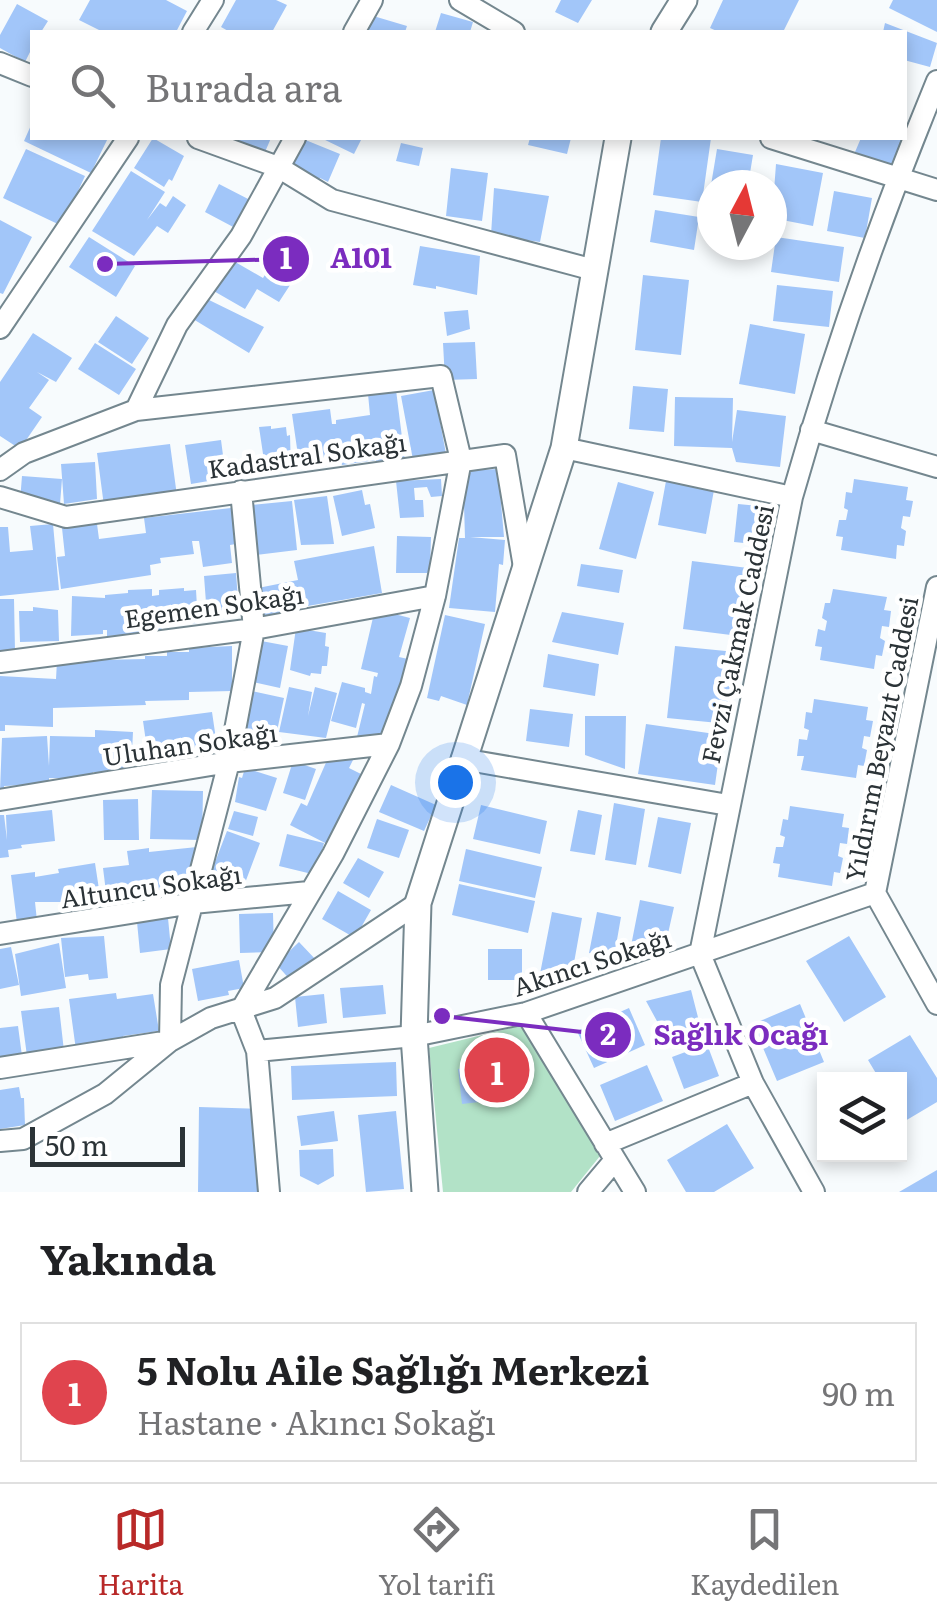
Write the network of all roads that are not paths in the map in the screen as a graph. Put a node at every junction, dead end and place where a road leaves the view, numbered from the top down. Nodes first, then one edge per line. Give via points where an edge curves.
1 (213, 0) edge
2 (372, 0) edge
3 (460, 0) edge
4 (684, 0) edge
5 (194, 30) edge
6 (355, 30) edge
7 (511, 30) edge
8 (665, 30) edge
9 (0, 63) edge
10 (30, 75) edge
11 (937, 81) edge
12 (127, 140) edge
13 (204, 140) edge
14 (294, 140) edge
15 (618, 140) edge
16 (779, 140) edge
17 (278, 167) junction
18 (898, 176) junction
19 (937, 190) edge
20 (594, 270) junction
21 (0, 328) edge
22 (136, 410) junction
23 (811, 430) junction
24 (564, 448) junction
25 (461, 460) junction
26 (937, 467) edge
27 (0, 470) edge
28 (240, 491) junction
29 (0, 497) edge
30 (792, 498) junction
31 (525, 574) junction
32 (937, 587) edge
33 (435, 596) junction
34 (254, 629) junction
35 (931, 636) edge
36 (0, 662) edge
37 (389, 744) junction
38 (462, 759) junction
39 (229, 762) junction
40 (0, 800) edge
41 (728, 805) junction
42 (309, 892) junction
43 (875, 893) junction
44 (192, 903) junction
45 (418, 903) junction
46 (0, 934) edge
47 (700, 954) junction
48 (937, 1004) edge
49 (241, 1010) junction
50 (526, 1013) junction
51 (414, 1036) junction
52 (170, 1041) junction
53 (257, 1051) junction
54 (0, 1068) edge
55 (754, 1084) junction
56 (0, 1141) edge
57 (610, 1152) junction
58 (268, 1192) edge
59 (425, 1192) edge
60 (588, 1192) edge
61 (635, 1192) edge
62 (814, 1192) edge

1 - 5 street
2 - 6 street
3 - 7 street
4 - 8 street
9 - 10 street
11 - 18 street, Fevzi Çakmak Caddesi
12 - 21 street
13 - 17 street
14 - 17 street
15 - 20 street
16 - 18 street
17 - 20 street via 332,200
17 - 22 street via 242,236 176,325
18 - 19 street
18 - 23 street, Fevzi Çakmak Caddesi
20 - 24 street
22 - 25 street via 441,376
22 - 27 street via 24,453
23 - 26 street
23 - 30 street, Fevzi Çakmak Caddesi
24 - 30 street
24 - 31 street
25 - 28 street, Kadastral Sokağı
25 - 31 street, Kadastral Sokağı via 505,455
25 - 33 street
28 - 29 street, Kadastral Sokağı via 66,518
28 - 34 street
30 - 41 street, Fevzi Çakmak Caddesi
31 - 38 street
32 - 35 street, Yıldırım Beyazıt Caddesi
33 - 34 street, Egemen Sokağı
33 - 37 street
34 - 36 street, Egemen Sokağı
34 - 39 street
35 - 43 street, Yıldırım Beyazıt Caddesi
37 - 39 street, Uluhan Sokağı
37 - 42 street
38 - 41 street
38 - 45 street
39 - 40 street, Uluhan Sokağı
39 - 44 street
41 - 47 street, Fevzi Çakmak Caddesi
42 - 44 street, Altuncu Sokağı
42 - 49 street
43 - 47 street, Akıncı Sokağı
43 - 48 street, Yıldırım Beyazıt Caddesi
44 - 46 street, Altuncu Sokağı
44 - 52 street via 171,984
45 - 49 street via 274,998
45 - 51 street
47 - 50 street, Akıncı Sokağı
47 - 55 street
49 - 52 street
49 - 53 street
50 - 51 street, Akıncı Sokağı
50 - 57 street
51 - 53 street, Akıncı Sokağı
51 - 59 street
52 - 54 street
52 - 56 street via 106,1094 22,1139
53 - 58 street
55 - 57 street
55 - 62 street
57 - 60 street
57 - 61 street

